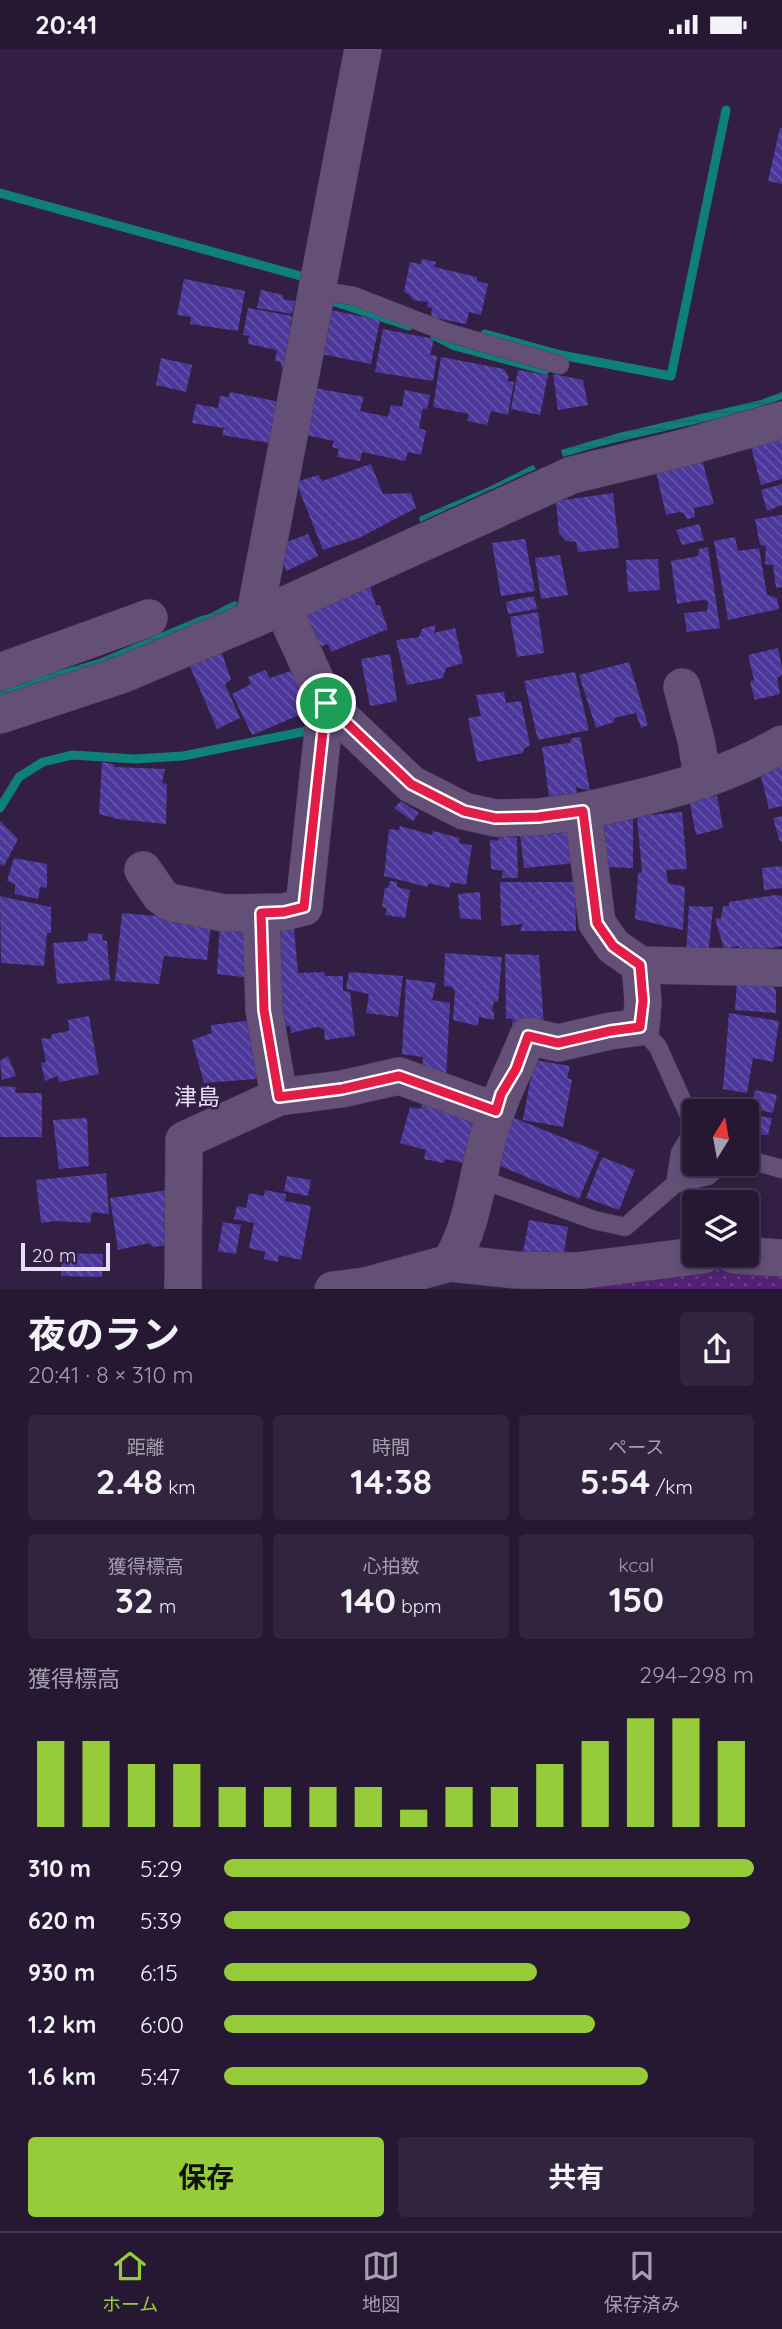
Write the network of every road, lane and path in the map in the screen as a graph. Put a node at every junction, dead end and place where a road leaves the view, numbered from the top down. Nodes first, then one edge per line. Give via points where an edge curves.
1 (363, 49) edge
2 (317, 289) junction
3 (561, 365) dead end
4 (782, 420) edge
5 (268, 612) junction
6 (149, 618) dead end
7 (0, 672) edge
8 (682, 687) dead end
9 (326, 703) junction
10 (0, 715) edge
11 (782, 744) edge
12 (703, 780) junction
13 (583, 811) junction
14 (143, 870) dead end
15 (261, 913) junction
16 (640, 965) junction
17 (782, 968) edge
18 (640, 1027) junction
19 (279, 1097) junction
20 (682, 1102) edge
21 (496, 1111) junction
22 (682, 1150) edge
23 (760, 1163) edge
24 (782, 1169) edge
25 (708, 1176) edge
26 (478, 1178) junction
27 (675, 1184) junction
28 (759, 1257) edge
29 (682, 1258) edge
30 (782, 1258) edge
31 (450, 1263) junction
32 (183, 1289) edge
33 (341, 1289) edge

1 - 2 street
2 - 3 lane via 354,296 446,332
2 - 5 street
4 - 5 street via 572,475
5 - 9 street
5 - 10 street via 121,675
6 - 7 street
8 - 12 street
9 - 13 street via 411,784 464,811 495,818
9 - 15 street via 304,907
11 - 12 street
12 - 13 street
13 - 16 street via 597,923 613,946
14 - 15 street via 169,902 224,913
15 - 19 street via 264,1010
16 - 17 street
16 - 18 street
18 - 20 lane via 658,1047
18 - 21 street via 558,1043 528,1036
19 - 21 street via 399,1076
19 - 32 street via 184,1140
21 - 26 street
22 - 27 lane
23 - 24 lane
25 - 27 lane
26 - 27 lane via 625,1227
26 - 31 street via 468,1220
28 - 30 street
29 - 31 street via 576,1271 516,1271
31 - 33 street

